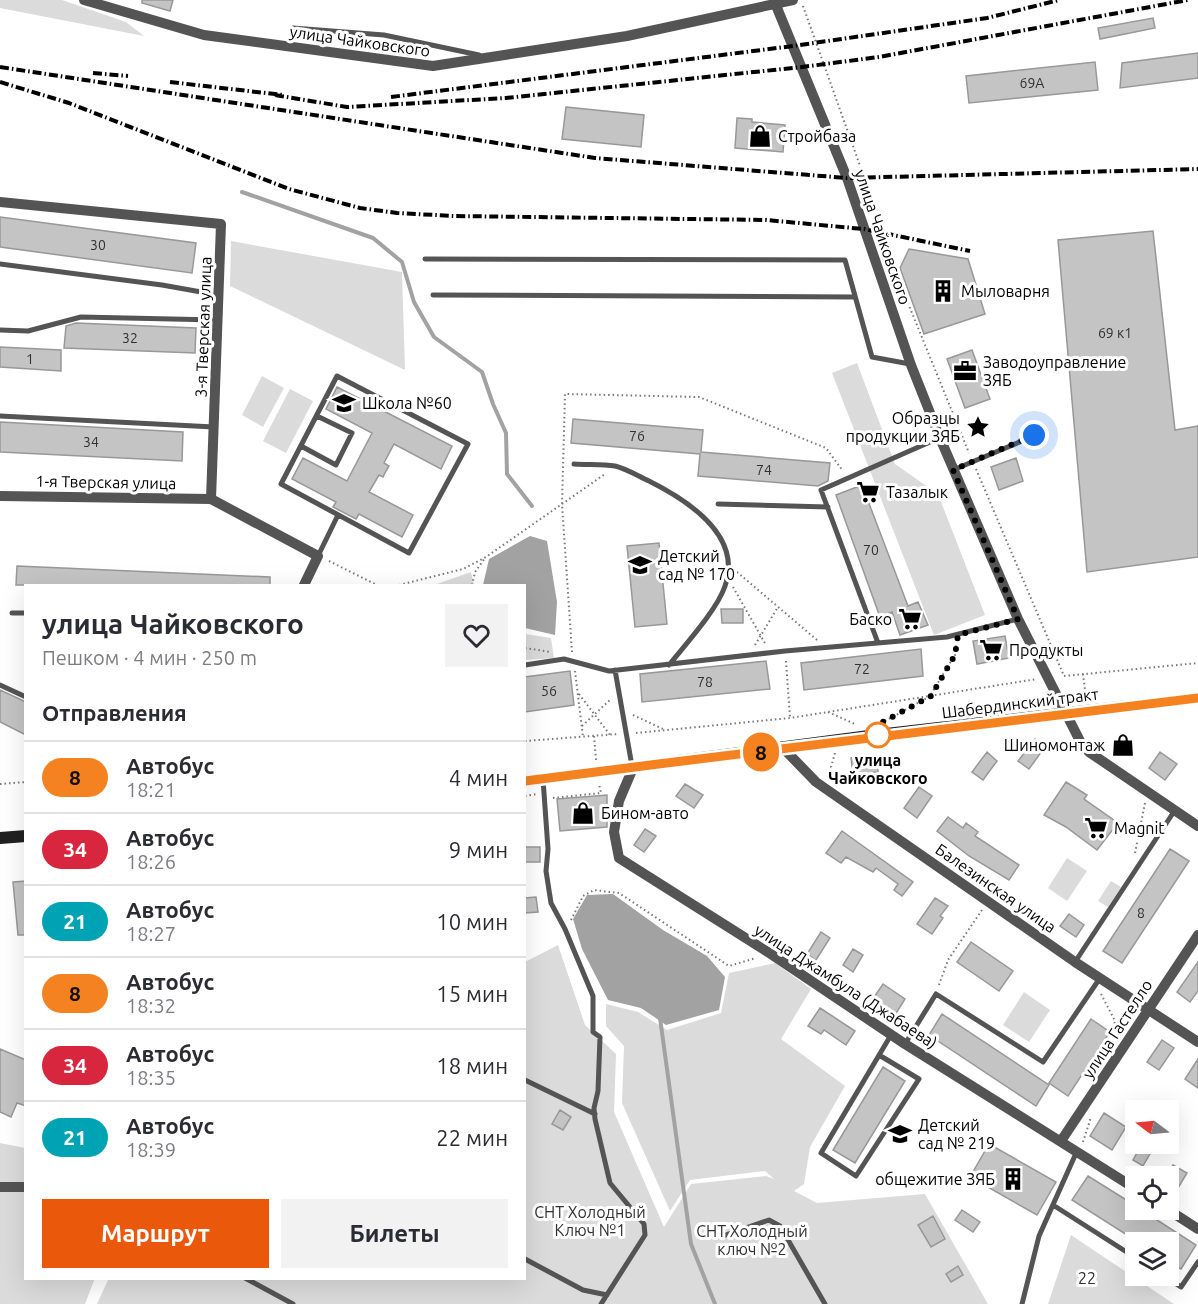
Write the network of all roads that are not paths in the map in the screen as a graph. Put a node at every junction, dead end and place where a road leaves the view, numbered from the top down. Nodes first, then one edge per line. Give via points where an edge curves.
1 (84, 0) edge
2 (791, 0) edge
3 (775, 3) junction
4 (293, 28) dead end
5 (490, 57) junction
6 (0, 202) edge
7 (425, 259) dead end
8 (0, 264) edge
9 (220, 295) junction
10 (433, 295) dead end
11 (855, 297) junction
12 (219, 320) junction
13 (0, 330) edge
14 (911, 365) junction
15 (0, 416) edge
16 (317, 416) junction
17 (214, 427) junction
18 (1034, 435) dead end
19 (940, 438) junction
20 (301, 446) junction
21 (574, 464) dead end
22 (953, 470) junction
23 (0, 496) edge
24 (211, 499) junction
25 (717, 504) dead end
26 (828, 507) junction
27 (338, 515) junction
28 (318, 556) junction
29 (304, 584) edge
30 (12, 613) dead end
31 (24, 613) edge
32 (1018, 619) junction
33 (878, 643) junction
34 (526, 665) edge
35 (669, 665) junction
36 (615, 670) junction
37 (0, 685) edge
38 (24, 696) edge
39 (1198, 698) edge
40 (1067, 714) junction
41 (784, 749) junction
42 (633, 768) junction
43 (542, 779) junction
44 (526, 781) edge
45 (1175, 810) junction
46 (1198, 826) edge
47 (24, 836) edge
48 (0, 838) edge
49 (1198, 934) edge
50 (1075, 962) junction
51 (1100, 978) junction
52 (1148, 1010) junction
53 (891, 1035) junction
54 (1198, 1042) edge
55 (905, 1044) junction
56 (879, 1054) junction
57 (526, 1080) edge
58 (595, 1114) junction
59 (1061, 1141) junction
60 (1077, 1151) junction
61 (1125, 1182) edge
62 (0, 1187) edge
63 (24, 1187) edge
64 (1053, 1205) junction
65 (1179, 1216) edge
66 (1198, 1228) edge
67 (720, 1237) dead end
68 (1125, 1251) edge
69 (526, 1260) edge
70 (1198, 1262) edge
71 (249, 1280) edge
72 (1179, 1286) edge
73 (607, 1295) junction
74 (293, 1304) edge
75 (601, 1304) edge
76 (825, 1304) edge
77 (1023, 1304) edge

1 - 5 street, улица Чайковского via 204,35 433,66
2 - 3 street, улица Чайковского
3 - 5 street, улица Чайковского via 627,36
3 - 14 street, улица Чайковского via 847,178
4 - 5 lane via 384,35
6 - 9 street, 3-я Тверская улица via 221,224
7 - 11 lane via 845,260
8 - 9 lane
9 - 12 street, 3-я Тверская улица
10 - 11 lane
11 - 14 lane via 872,357
12 - 13 lane via 81,317 28,331
12 - 17 street, 3-я Тверская улица
14 - 19 street, улица Чайковского
15 - 17 lane
16 - 20 lane
16 - 20 lane via 352,433 336,465
16 - 27 lane via 337,376 468,444 409,553
17 - 24 street, 3-я Тверская улица
18 - 22 lane
19 - 22 street, улица Чайковского
19 - 26 lane via 821,490
20 - 27 lane via 281,484
21 - 35 lane via 616,466 671,492 709,520 727,552 725,587
22 - 32 street, улица Чайковского
23 - 24 street, 1-я Тверская улица
24 - 28 street
25 - 26 lane
26 - 33 lane
27 - 28 lane
28 - 29 street
30 - 31 lane
32 - 33 lane via 958,635
32 - 40 street, улица Чайковского
33 - 35 lane
34 - 36 lane via 564,659
35 - 36 lane
36 - 42 lane
37 - 38 lane
39 - 40 main road, Шабердинский тракт
40 - 41 main road, Шабердинский тракт via 868,733
40 - 45 street, улица Чайковского via 1089,752
41 - 42 main road, Шабердинский тракт
41 - 50 street, Балезинская улица via 816,782
42 - 43 main road, Шабердинский тракт
42 - 53 street, улица Джамбула (Джабаева) via 620,801 614,832 619,858
43 - 44 main road, Шабердинский тракт
43 - 58 lane via 551,903 593,996 593,1032 600,1037
45 - 46 street, улица Чайковского
45 - 50 lane
47 - 48 main road
49 - 52 street, улица Гастелло
50 - 51 street, Балезинская улица
51 - 52 street, Балезинская улица
51 - 55 lane via 1043,1062 936,994
52 - 54 street, Балезинская улица
52 - 59 street, улица Гастелло
53 - 55 street, улица Джамбула (Джабаева)
53 - 56 lane
55 - 59 street, улица Джамбула (Джабаева)
56 - 56 lane via 821,1153 856,1176 919,1079
57 - 58 lane
58 - 73 lane via 610,1183 644,1224 645,1235
59 - 60 street, улица Джамбула (Джабаева)
60 - 61 street, улица Джамбула (Джабаева)
60 - 64 lane
62 - 63 street
64 - 68 lane
64 - 77 lane via 1039,1236
65 - 66 street
67 - 76 lane via 769,1220 780,1226
69 - 73 lane via 583,1290
70 - 72 lane
71 - 74 lane
73 - 75 lane

